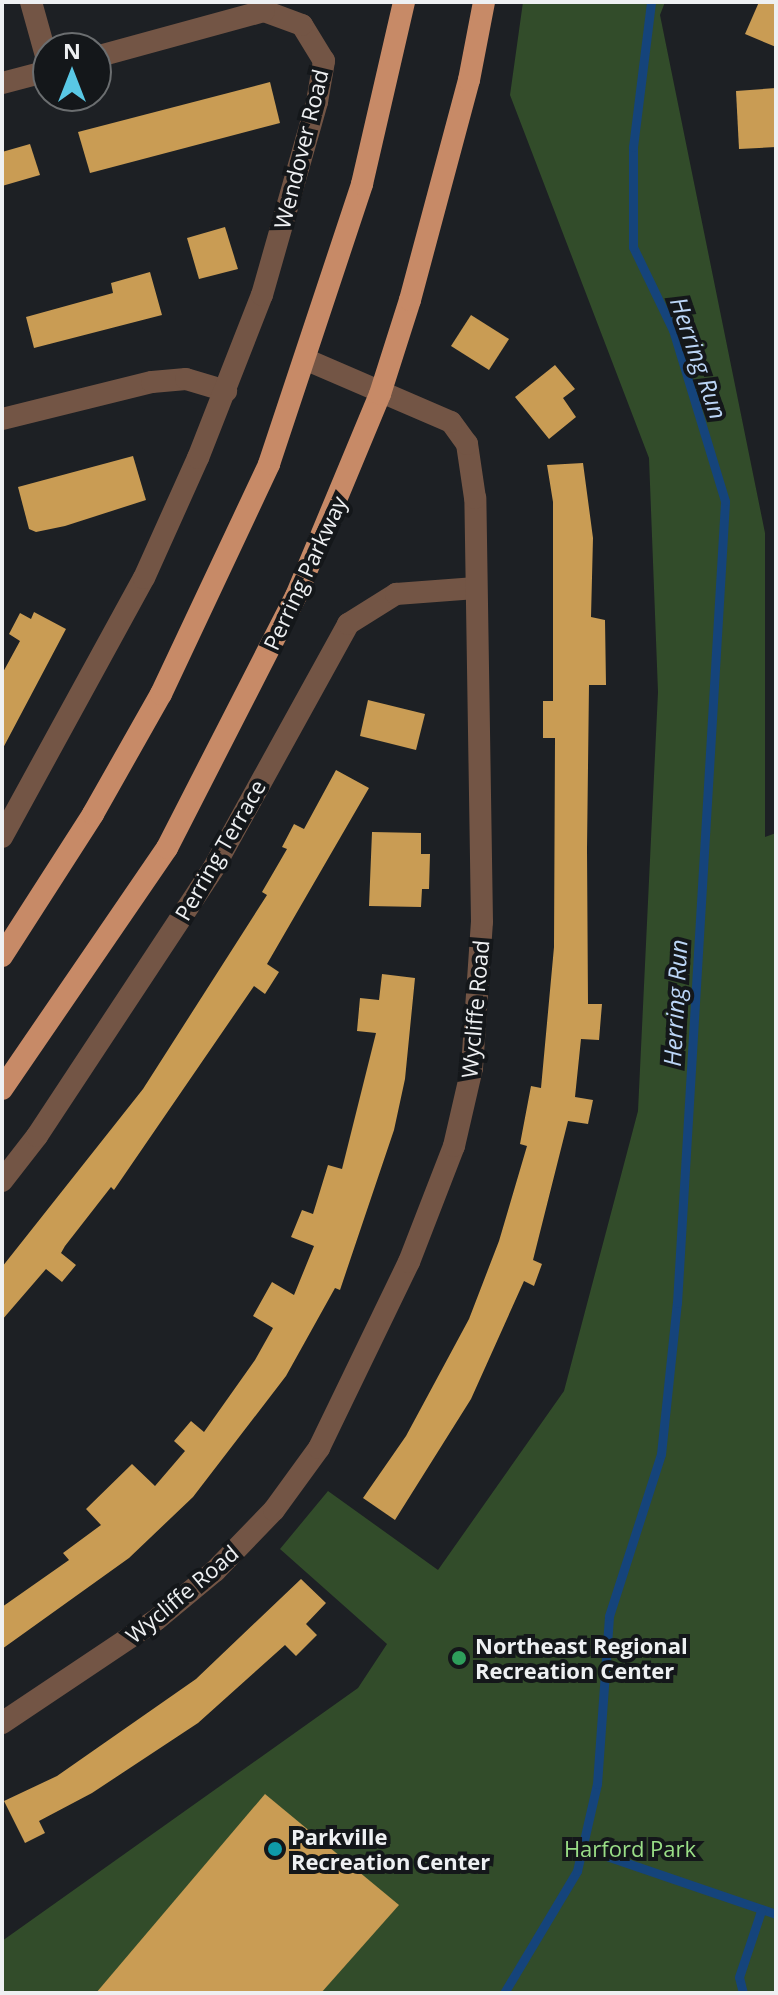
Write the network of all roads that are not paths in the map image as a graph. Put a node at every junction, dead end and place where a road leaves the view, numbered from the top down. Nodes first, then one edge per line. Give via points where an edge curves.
1 (31, 2) edge
2 (404, 2) edge
3 (484, 2) edge
4 (39, 32) edge
5 (112, 53) edge
6 (32, 75) edge
7 (2, 83) edge
8 (307, 360) junction
9 (226, 391) junction
10 (380, 394) junction
11 (2, 419) edge
12 (476, 588) junction
13 (2, 837) edge
14 (2, 956) edge
15 (2, 1089) edge
16 (2, 1181) edge
17 (2, 1723) edge

1 - 4 street
2 - 8 main road via 362,184
3 - 10 main road, Perring Parkway via 435,212
5 - 9 street, Wendover Road via 264,11 302,25 321,50 313,118 262,295
6 - 7 street
8 - 10 street, Wycliffe Road
8 - 14 main road via 269,464 161,694 93,814
9 - 11 street via 186,379 152,382
9 - 13 street via 144,578
10 - 12 street, Wycliffe Road via 451,422 467,444 475,498
10 - 15 main road, Perring Parkway via 296,596 167,848
12 - 16 street, Perring Terrace via 396,594 348,624 213,869
12 - 17 street, Wycliffe Road via 482,922 472,1068 454,1146 409,1262 319,1448 274,1510 215,1571 156,1620

